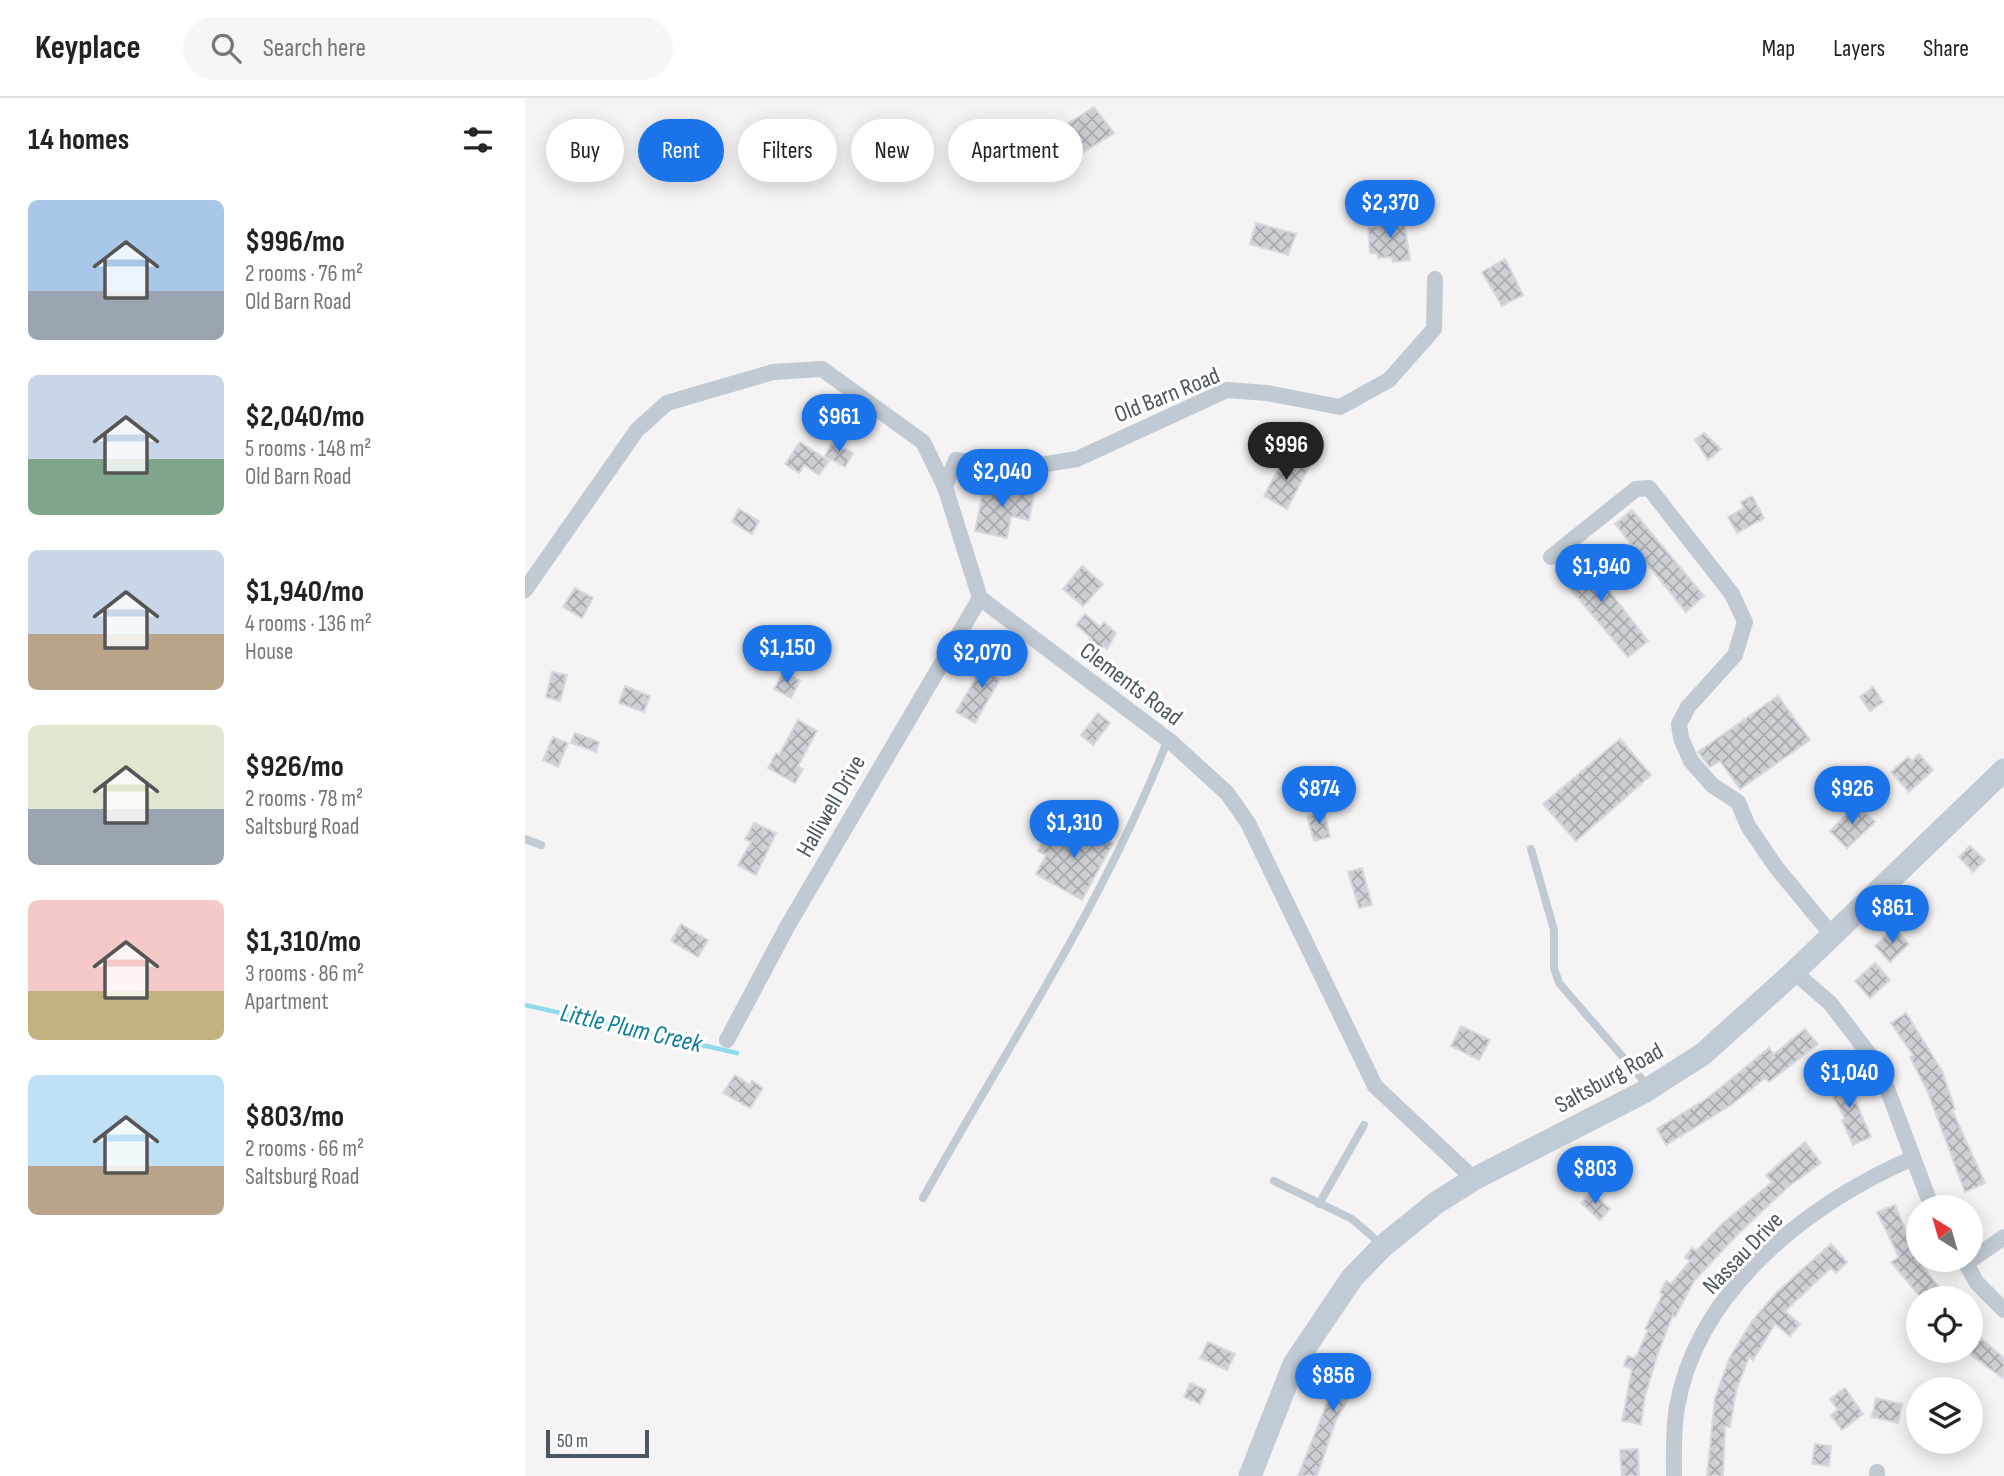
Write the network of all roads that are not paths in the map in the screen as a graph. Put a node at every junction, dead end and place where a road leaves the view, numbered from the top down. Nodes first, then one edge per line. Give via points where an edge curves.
1 (1435, 279) dead end
2 (945, 487) junction
3 (1551, 557) dead end
4 (525, 590) edge
5 (980, 597) junction
6 (1168, 740) junction
7 (2004, 770) edge
8 (525, 839) edge
9 (541, 845) dead end
10 (1531, 849) dead end
11 (1832, 935) junction
12 (1794, 972) junction
13 (727, 1040) dead end
14 (1650, 1088) junction
15 (1364, 1125) dead end
16 (1913, 1158) junction
17 (1474, 1179) junction
18 (1274, 1181) dead end
19 (1927, 1195) edge
20 (923, 1198) dead end
21 (1319, 1204) junction
22 (2004, 1237) edge
23 (1383, 1246) junction
24 (1983, 1251) edge
25 (1972, 1272) edge
26 (2004, 1310) edge
27 (1250, 1476) edge
28 (1674, 1476) edge

1 - 2 street, Old Barn Road via 1434,329 1389,380 1340,407 1227,390 1077,459 1015,469 956,460
2 - 4 street via 923,442 822,369 773,372 667,402 637,430
2 - 5 street
3 - 11 street via 1636,489 1649,488 1732,594 1745,622 1735,655 1688,708 1679,724 1681,738 1691,761 1712,785 1738,802 1748,827 1776,867
5 - 6 street, Clements Road
5 - 13 street, Halliwell Drive via 787,927
6 - 17 street, Clements Road via 1227,793 1248,823 1375,1086
6 - 20 lane via 1101,884
7 - 11 main road, Saltsburg Road
8 - 9 lane
10 - 14 lane via 1554,930 1554,968 1559,984
11 - 12 main road, Saltsburg Road
12 - 14 main road, Saltsburg Road via 1703,1054
12 - 16 street via 1830,1003 1879,1067
14 - 17 main road, Saltsburg Road
15 - 21 lane
16 - 19 street
16 - 28 street, Nassau Drive via 1830,1200 1745,1275 1717,1310 1690,1360 1677,1407
17 - 23 main road, Saltsburg Road
18 - 21 lane
21 - 23 lane via 1352,1219
22 - 24 street
23 - 27 main road, Saltsburg Road via 1352,1278 1294,1364
25 - 26 street

